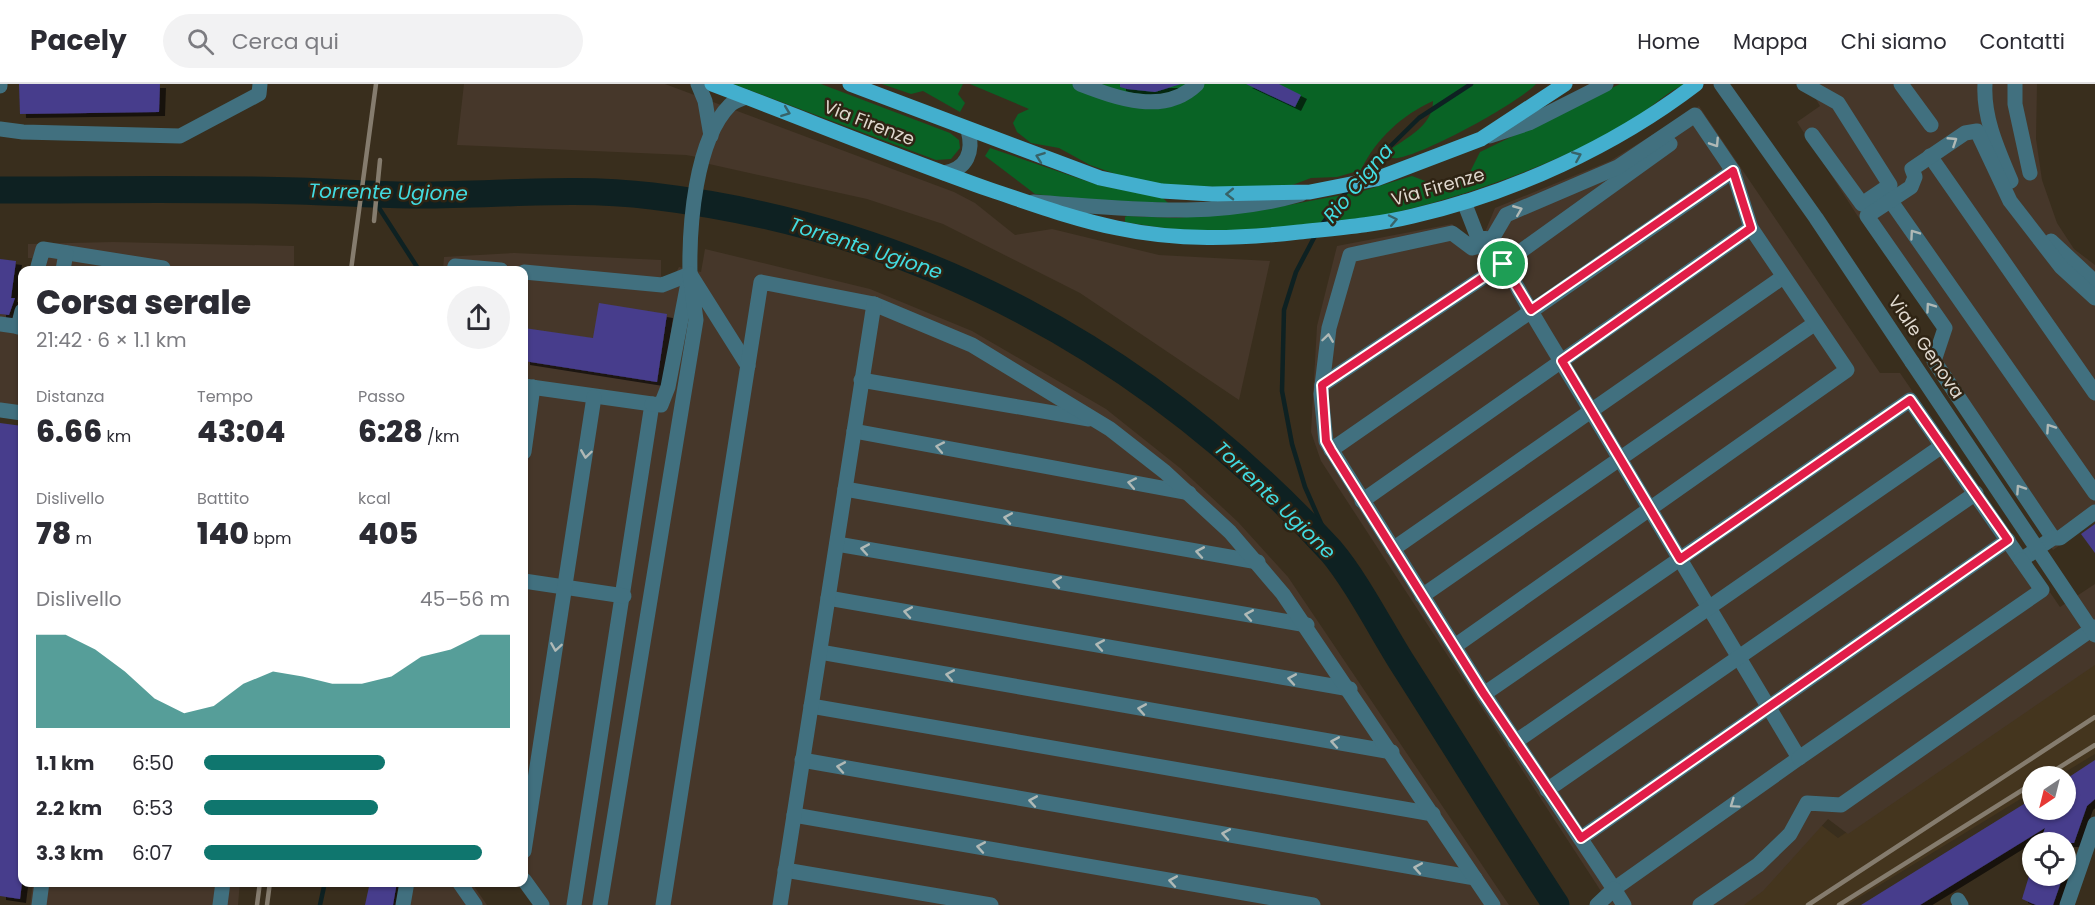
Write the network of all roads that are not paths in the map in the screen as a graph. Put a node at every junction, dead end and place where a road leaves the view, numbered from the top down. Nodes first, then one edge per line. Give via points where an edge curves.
1 (260, 84) edge
2 (698, 84) edge
3 (712, 84) edge
4 (850, 84) edge
5 (1080, 84) edge
6 (1197, 84) edge
7 (1565, 84) edge
8 (1606, 84) edge
9 (1696, 84) edge
10 (1721, 84) edge
11 (1804, 84) edge
12 (1900, 84) edge
13 (1984, 84) edge
14 (2015, 84) edge
15 (1824, 90) edge
16 (746, 97) junction
17 (1701, 122) junction
18 (1931, 125) dead end
19 (0, 129) edge
20 (968, 130) junction
21 (1812, 135) dead end
22 (711, 136) junction
23 (1481, 139) junction
24 (1930, 156) junction
25 (1733, 171) junction
26 (944, 173) junction
27 (2030, 173) dead end
28 (1310, 192) junction
29 (1890, 200) junction
30 (1024, 201) junction
31 (1464, 202) junction
32 (1751, 228) junction
33 (1492, 239) junction
34 (66, 253) junction
35 (1503, 264) junction
36 (38, 266) edge
37 (64, 266) edge
38 (148, 266) edge
39 (528, 272) edge
40 (690, 274) junction
41 (1783, 277) junction
42 (2095, 282) edge
43 (2095, 298) edge
44 (874, 304) junction
45 (1531, 310) junction
46 (0, 324) edge
47 (1814, 324) junction
48 (18, 327) edge
49 (1562, 361) junction
50 (748, 366) junction
51 (861, 380) junction
52 (1322, 385) junction
53 (528, 387) edge
54 (2095, 393) edge
55 (594, 396) junction
56 (652, 405) junction
57 (0, 410) edge
58 (1591, 411) junction
59 (18, 412) edge
60 (1098, 421) junction
61 (854, 431) junction
62 (1942, 446) junction
63 (1331, 450) junction
64 (1620, 459) junction
65 (845, 489) junction
66 (1189, 493) junction
67 (1976, 493) junction
68 (2095, 493) edge
69 (1362, 501) junction
70 (1650, 509) junction
71 (2095, 512) edge
72 (2008, 540) junction
73 (837, 544) junction
74 (1393, 549) junction
75 (2038, 549) junction
76 (1680, 559) junction
77 (1258, 562) junction
78 (528, 582) edge
79 (566, 587) junction
80 (624, 596) junction
81 (1422, 596) junction
82 (828, 598) junction
83 (1709, 608) junction
84 (1307, 625) junction
85 (2095, 627) edge
86 (2095, 635) edge
87 (1455, 646) junction
88 (820, 652) junction
89 (1738, 657) junction
90 (1350, 689) junction
91 (1484, 694) junction
92 (811, 706) junction
93 (1768, 707) junction
94 (1515, 742) junction
95 (1392, 752) junction
96 (1799, 758) junction
97 (802, 760) junction
98 (1547, 790) junction
99 (1433, 814) junction
100 (794, 815) junction
101 (2095, 824) edge
102 (528, 826) edge
103 (1581, 838) junction
104 (785, 870) junction
105 (1475, 878) junction
106 (528, 886) edge
107 (41, 887) edge
108 (222, 887) edge
109 (406, 887) edge
110 (462, 887) edge
111 (1614, 889) junction
112 (1598, 904) edge
113 (39, 905) edge
114 (220, 905) edge
115 (403, 905) edge
116 (475, 905) edge
117 (542, 905) edge
118 (574, 905) edge
119 (600, 905) edge
120 (663, 905) edge
121 (780, 905) edge
122 (991, 905) edge
123 (1314, 905) edge
124 (1493, 905) edge
125 (1624, 905) edge
126 (1700, 905) edge
127 (2067, 905) edge

1 - 19 street via 259,94 180,136
2 - 22 street
3 - 16 main road, Via Firenze
4 - 20 main road, Via Firenze
5 - 6 street via 1120,99 1161,102 1178,98
7 - 23 main road, Via Firenze
8 - 23 street, Via Firenze via 1529,123
31 -> 9 main road, Via Firenze via 1596,148 1651,117
10 - 86 street, Viale Genova, bridge via 1816,218
11 - 15 street
12 - 18 street
13 - 42 street via 1994,142 2014,189 2051,241
14 - 27 street via 2015,104
15 - 21 street via 1838,103 1890,185 1862,204
16 - 22 street via 731,103
16 -> 26 main road, Via Firenze
17 -> 25 street
33 -> 17 street via 1506,215 1618,167 1695,115
17 - 35 street
20 - 26 street via 971,145 966,162 960,169
28 -> 20 main road, Via Firenze via 1212,195 1143,188 1082,172
22 - 40 street via 700,171 690,242
23 - 28 main road, Via Firenze via 1359,183
24 - 29 street via 1912,169 1915,177 1911,186
24 -> 43 street via 1965,133 1977,131 2010,201 2061,267
24 - 54 street
25 - 32 street
25 - 45 street
26 - 30 main road, Via Firenze
28 - 30 street, Via Firenze via 1262,205 1155,211
68 -> 29 street
75 -> 29 street via 1934,361 1945,328 1867,216
30 -> 31 main road, Via Firenze via 1080,220 1195,238 1250,238 1336,229
31 - 33 street via 1478,238
32 - 41 street
32 - 49 street
33 - 35 street
52 -> 33 street via 1329,328 1350,255 1452,233 1472,248 1489,244
34 - 36 street via 43,249
34 - 37 street
34 - 38 street
35 - 45 street
35 - 52 street
39 - 40 street via 662,285
40 - 50 street
40 - 56 street via 668,387 661,405
40 - 119 street via 696,320
41 - 47 street
41 - 58 street
44 - 50 street via 761,282
44 - 51 street
44 - 60 street via 972,345
45 - 49 street
45 - 63 street
46 - 48 street
47 - 64 street
47 - 70 street via 1847,370
49 - 58 street
49 - 69 street
50 - 120 street
51 - 60 street
51 - 61 street
52 - 63 street via 1326,441
53 - 55 street
55 - 56 street
55 -> 79 street
56 - 80 street
57 - 59 street
58 - 64 street
58 - 74 street
60 - 66 street
61 - 65 street
66 -> 61 street
62 - 67 street
62 - 76 street via 1910,400
62 - 83 street
63 - 69 street
64 - 70 street
64 - 81 street
65 - 73 street
77 -> 65 street
66 - 77 street
67 - 72 street
67 - 89 street
69 - 74 street
70 - 76 street
70 - 87 street
71 - 75 street
72 - 75 street
72 - 93 street
73 - 82 street
84 -> 73 street
74 - 81 street
75 - 96 street via 2042,590
76 - 83 street
76 - 91 street
77 - 84 street
78 - 79 street
79 - 80 street
79 -> 102 street
80 - 118 street
81 - 87 street
82 - 88 street
90 -> 82 street
83 - 89 street
83 - 94 street
84 - 90 street
85 - 126 street via 1841,805 1807,803 1790,834 1758,865
87 - 91 street
88 - 92 street
95 -> 88 street
89 - 93 street
89 - 98 street
90 - 95 street
91 - 94 street
92 - 97 street
92 - 99 street
93 - 96 street
93 - 103 street
94 - 98 street
95 - 99 street
96 -> 111 street
97 - 100 street
105 -> 97 street
98 - 103 street
99 - 105 street
100 - 104 street
123 -> 100 street
101 - 127 street
103 - 111 street
104 - 121 street
104 - 122 street
105 - 124 street
106 - 117 street
107 - 113 street
108 - 114 street
109 - 115 street
110 - 116 street
111 - 112 street
111 - 125 street

